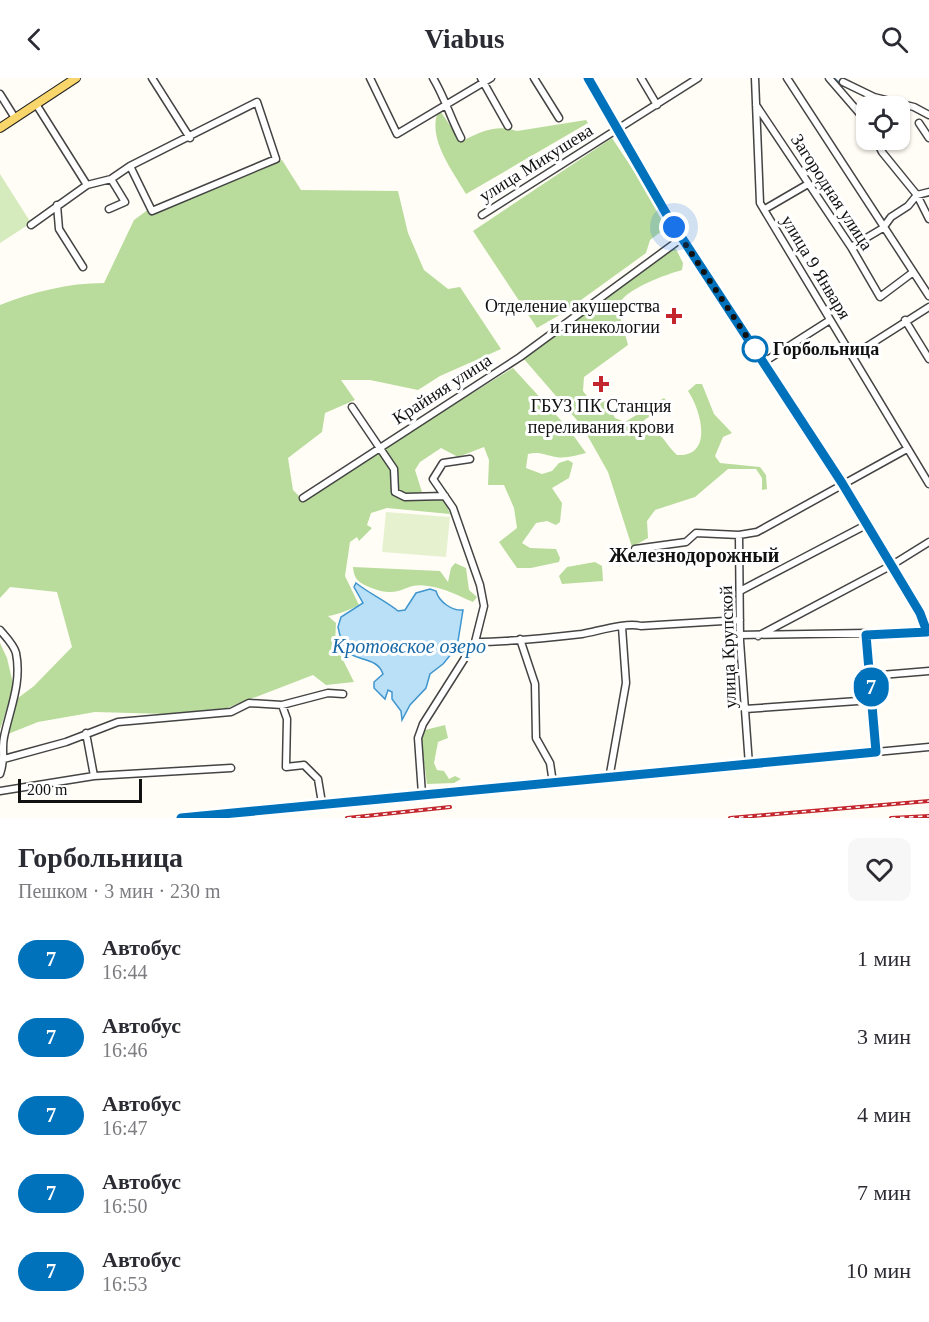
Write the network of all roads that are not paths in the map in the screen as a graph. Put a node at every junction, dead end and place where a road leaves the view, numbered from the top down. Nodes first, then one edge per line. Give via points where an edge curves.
1 (76, 78) edge
2 (153, 78) edge
3 (370, 78) edge
4 (433, 78) edge
5 (491, 78) edge
6 (534, 78) edge
7 (588, 78) edge
8 (641, 78) edge
9 (698, 78) edge
10 (755, 78) edge
11 (787, 78) edge
12 (829, 78) edge
13 (482, 80) edge
14 (690, 80) edge
15 (843, 82) dead end
16 (0, 94) edge
17 (448, 102) junction
18 (36, 104) junction
19 (657, 105) junction
20 (756, 105) junction
21 (856, 109) edge
22 (929, 115) edge
23 (15, 118) junction
24 (559, 118) dead end
25 (919, 123) dead end
26 (508, 126) dead end
27 (0, 128) edge
28 (619, 128) junction
29 (190, 138) junction
30 (460, 138) dead end
31 (929, 138) edge
32 (881, 150) edge
33 (130, 166) junction
34 (111, 179) junction
35 (808, 184) junction
36 (87, 185) junction
37 (929, 192) edge
38 (917, 195) junction
39 (57, 205) junction
40 (109, 209) dead end
41 (765, 209) junction
42 (482, 215) dead end
43 (929, 219) edge
44 (31, 225) dead end
45 (883, 228) junction
46 (682, 238) junction
47 (851, 247) junction
48 (82, 267) dead end
49 (912, 273) junction
50 (929, 296) edge
51 (929, 307) edge
52 (830, 320) junction
53 (905, 320) junction
54 (852, 356) junction
55 (929, 359) edge
56 (764, 362) junction
57 (352, 407) dead end
58 (380, 447) junction
59 (907, 449) junction
60 (470, 459) dead end
61 (842, 483) junction
62 (929, 484) edge
63 (445, 496) junction
64 (303, 498) dead end
65 (866, 525) junction
66 (739, 535) junction
67 (929, 542) edge
68 (635, 549) dead end
69 (892, 565) junction
70 (740, 591) junction
71 (740, 620) junction
72 (622, 627) junction
73 (0, 630) edge
74 (928, 632) edge
75 (740, 635) junction
76 (866, 635) junction
77 (758, 636) junction
78 (520, 639) junction
79 (475, 642) junction
80 (929, 671) edge
81 (869, 676) junction
82 (343, 694) dead end
83 (872, 700) junction
84 (282, 705) junction
85 (745, 709) junction
86 (86, 733) junction
87 (929, 747) edge
88 (876, 752) junction
89 (3, 760) edge
90 (749, 762) junction
91 (231, 768) dead end
92 (0, 774) edge
93 (94, 776) junction
94 (609, 779) junction
95 (553, 783) junction
96 (0, 791) edge
97 (422, 794) junction
98 (322, 803) junction
99 (181, 818) edge

1 - 18 main road
2 - 29 street
3 - 17 street via 396,134
4 - 17 street
5 - 13 street
6 - 24 street
7 - 28 street
8 - 19 street
9 - 14 street, улица Микушева
10 - 20 street, улица 9 Января
11 - 45 street
12 - 21 street
13 - 17 street
13 - 26 street
14 - 19 street, улица Микушева
15 - 22 street
16 - 23 street
17 - 30 street via 448,113
18 - 23 main road
18 - 36 street
19 - 28 street, улица Микушева
20 - 35 street, Загородная улица
20 - 41 street, улица 9 Января via 759,194
23 - 27 main road
25 - 31 street
28 - 42 street, улица Микушева
28 - 46 street
29 - 33 street
29 - 33 street via 257,102 276,159 153,211
32 - 38 street
33 - 34 street
34 - 36 street
34 - 40 street via 125,202
35 - 41 street
35 - 47 street, Загородная улица
36 - 39 street
37 - 38 street
38 - 43 street
38 - 45 street
39 - 44 street
39 - 48 street via 59,229
41 - 52 street, улица 9 Января
45 - 47 street
45 - 49 street
46 - 56 street
46 - 58 street, Крайняя улица via 520,357
47 - 49 street, Загородная улица via 880,297
49 - 50 street
51 - 53 street
52 - 54 street, улица 9 Января
52 - 56 street
53 - 54 street
53 - 55 street
54 - 59 street, улица 9 Января
56 - 61 street
57 - 58 street
58 - 63 street via 394,469 395,492 405,497
58 - 64 street, Крайняя улица
59 - 61 street
59 - 62 street, улица 9 Января
60 - 63 street via 443,463 437,470 433,479
61 - 65 street
61 - 66 street via 766,528
63 - 79 street via 453,508 481,589 484,606
65 - 69 street
65 - 70 street
66 - 68 street via 696,533 686,542
66 - 70 street, улица Крупской
67 - 69 street
69 - 74 street
69 - 77 street
70 - 71 street, улица Крупской
71 - 72 street
71 - 75 street, улица Крупской
72 - 78 street
72 - 94 street via 626,682
73 - 89 street via 16,651 16,699 3,739
74 - 76 street
75 - 77 street
75 - 85 street, улица Крупской
76 - 77 street
76 - 81 street
78 - 79 street
78 - 95 street via 535,684 536,738 550,763
79 - 97 street via 418,738
80 - 81 street
81 - 83 street
82 - 84 street via 328,693
83 - 85 street
83 - 88 street
84 - 86 street via 249,703 231,712 118,722
84 - 98 street via 287,719 286,767 304,765 318,778
85 - 90 street, улица Крупской
86 - 89 street
86 - 93 street
87 - 88 street
88 - 90 street
89 - 92 street
90 - 94 street
91 - 93 street
93 - 96 street
94 - 95 street
95 - 97 street
97 - 98 street
98 - 99 street

